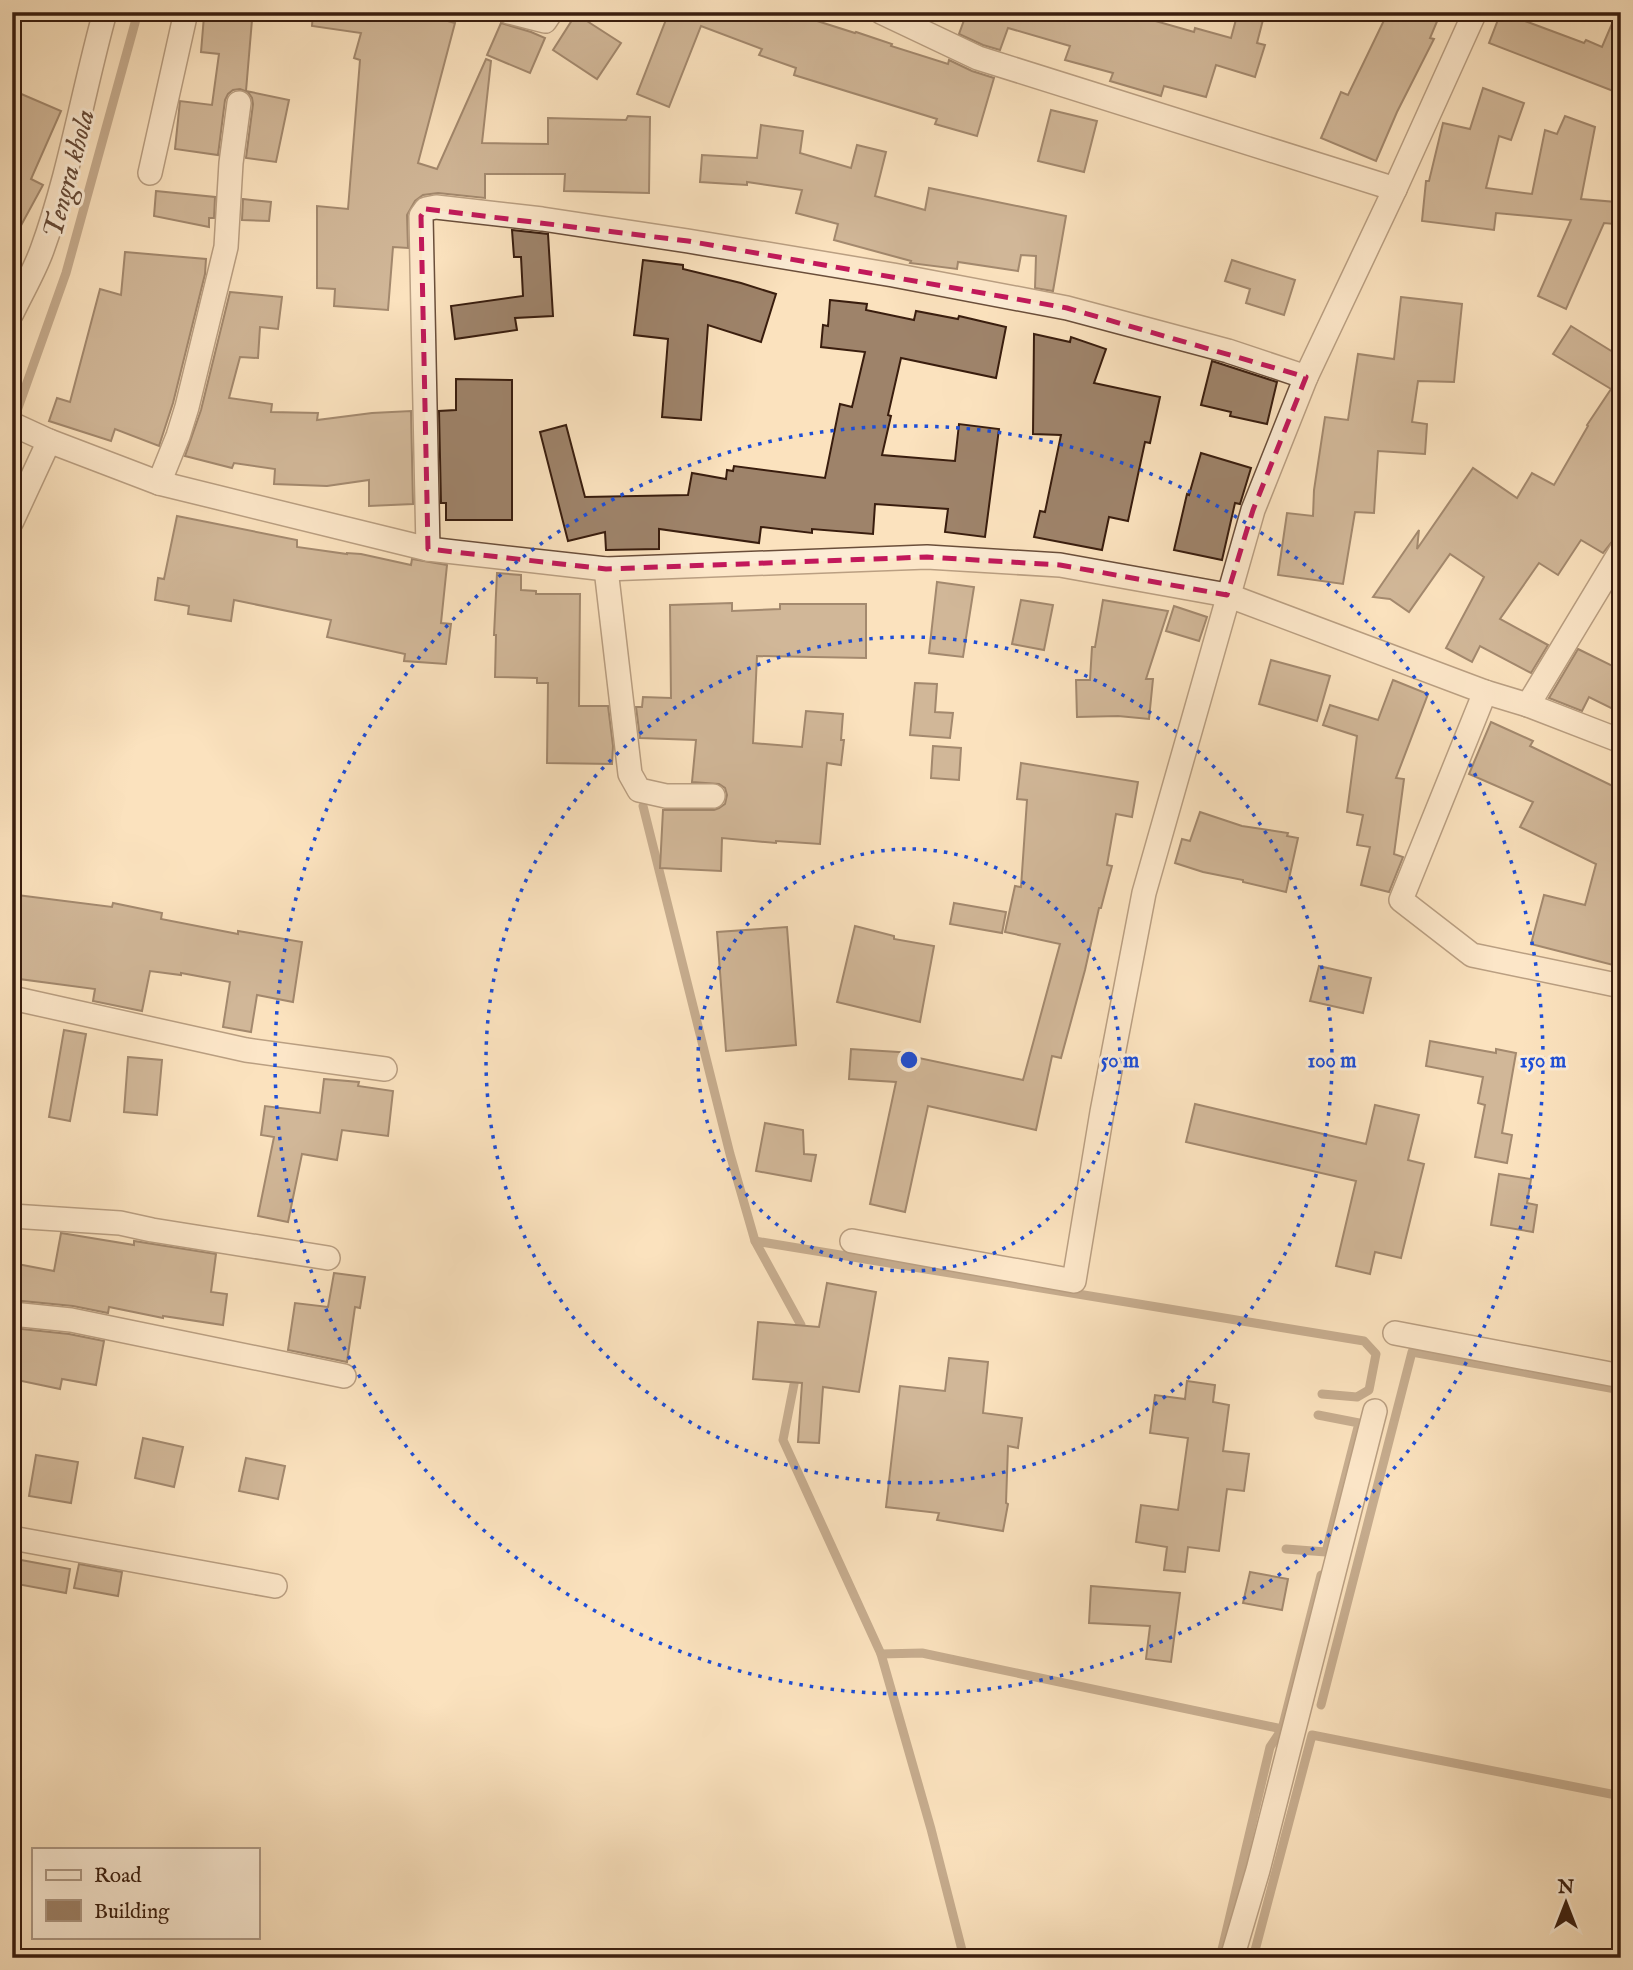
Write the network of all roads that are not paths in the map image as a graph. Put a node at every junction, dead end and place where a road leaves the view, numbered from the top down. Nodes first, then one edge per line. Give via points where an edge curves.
1 (105, 12) edge
2 (186, 12) edge
3 (509, 12) edge
4 (551, 12) edge
5 (881, 12) edge
6 (1475, 12) edge
7 (239, 103) dead end
8 (150, 173) dead end
9 (1395, 189) junction
10 (12, 313) edge
11 (1306, 377) junction
12 (12, 424) edge
13 (44, 438) junction
14 (159, 483) junction
15 (12, 521) edge
16 (428, 549) junction
17 (1621, 551) edge
18 (607, 569) junction
19 (1227, 594) junction
20 (1485, 692) junction
21 (1528, 705) junction
22 (1621, 741) edge
23 (713, 796) dead end
24 (1621, 986) edge
25 (12, 998) edge
26 (385, 1069) dead end
27 (12, 1216) edge
28 (852, 1241) dead end
29 (328, 1258) dead end
30 (12, 1314) edge
31 (1395, 1333) dead end
32 (344, 1376) dead end
33 (1621, 1376) edge
34 (1375, 1411) dead end
35 (12, 1538) edge
36 (275, 1586) dead end
37 (1232, 1958) edge

1 - 10 street via 58,200 41,253
2 - 8 street
3 - 4 street via 545,22
5 - 9 street via 978,58
6 - 9 street
7 - 14 street via 226,247 187,407
9 - 11 street
11 - 16 street via 1228,351 1054,305 688,241 542,219 426,209 421,216
11 - 19 street via 1253,510
12 - 13 street
13 - 14 street
13 - 15 street
14 - 16 street
16 - 18 street
17 - 21 street
18 - 19 street via 927,557 1060,565
18 - 23 street via 630,774 639,790 666,796
19 - 20 street
19 - 28 street via 1144,893 1074,1280
20 - 21 street
20 - 24 street via 1401,900 1472,955
21 - 22 street
25 - 26 street via 246,1049
27 - 29 street via 120,1223
30 - 32 street via 71,1320
31 - 33 street
34 - 37 street
35 - 36 street

